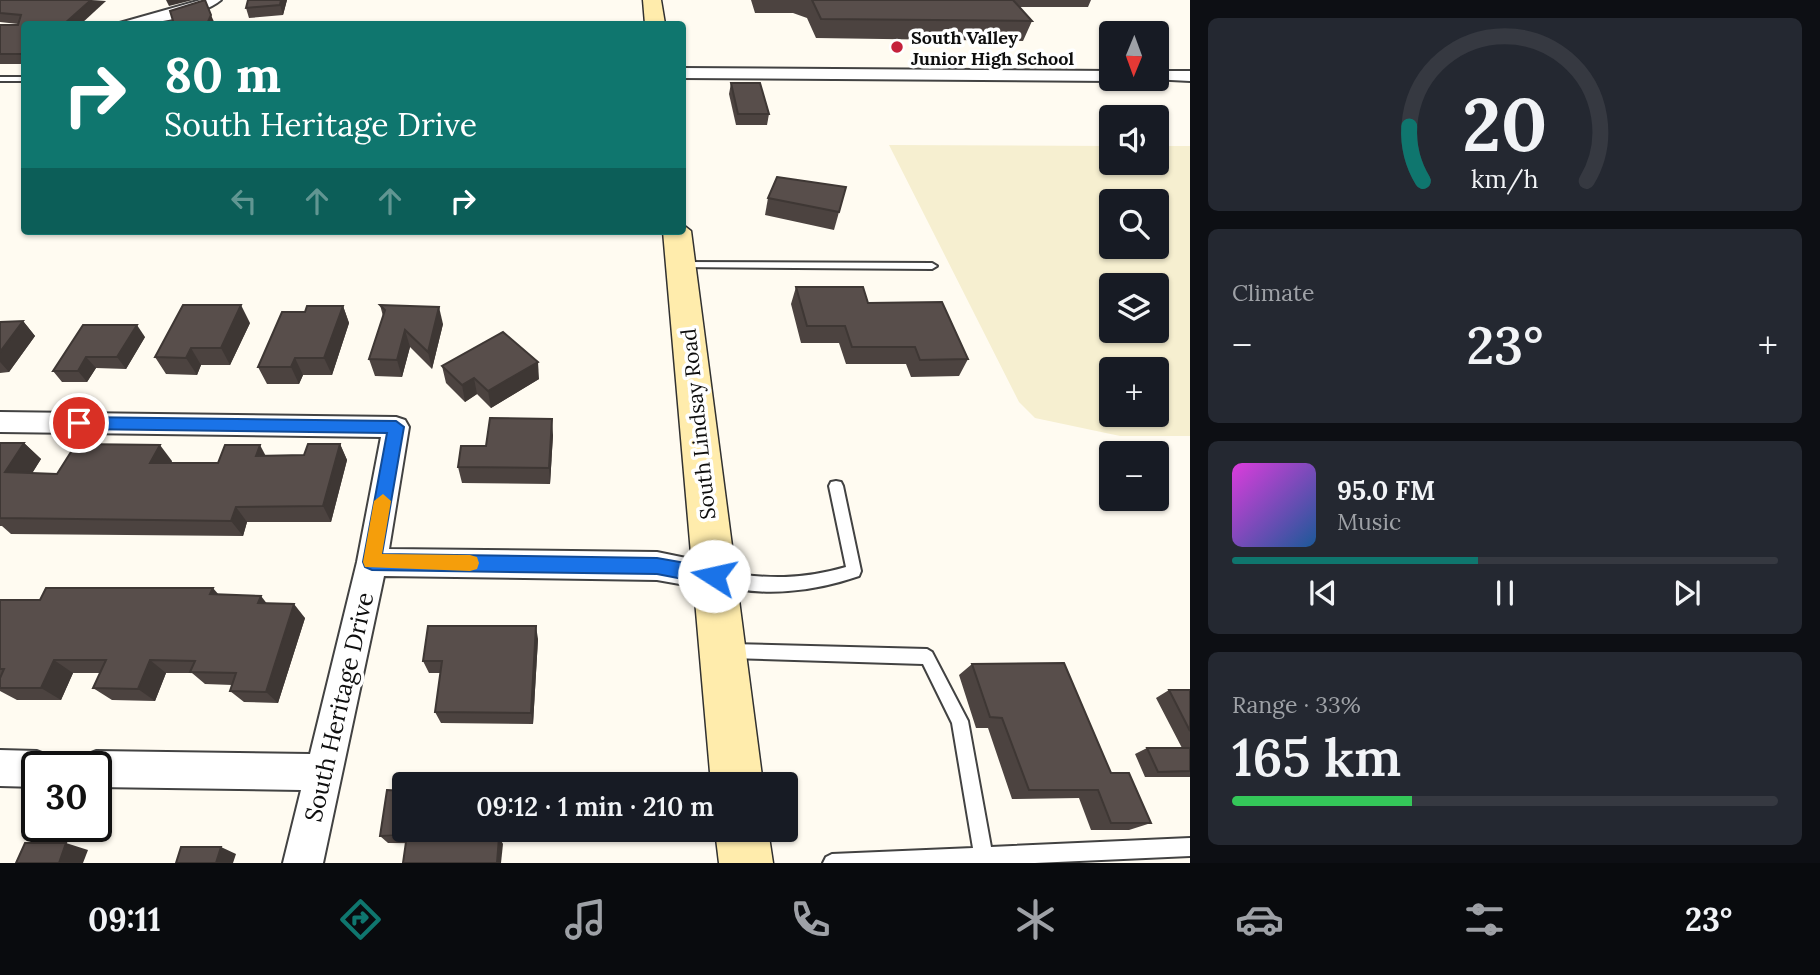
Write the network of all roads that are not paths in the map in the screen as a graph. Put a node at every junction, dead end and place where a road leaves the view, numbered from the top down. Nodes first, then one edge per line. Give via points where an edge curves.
1 (214, 0) edge
2 (652, 0) edge
3 (140, 21) edge
4 (655, 21) edge
5 (686, 73) edge
6 (1099, 76) edge
7 (1169, 76) edge
8 (1190, 76) edge
9 (0, 79) edge
10 (21, 79) edge
11 (679, 248) edge
12 (932, 266) dead end
13 (0, 422) edge
14 (836, 486) dead end
15 (372, 562) junction
16 (714, 576) junction
17 (723, 651) junction
18 (0, 768) edge
19 (21, 769) edge
20 (112, 769) edge
21 (325, 772) junction
22 (736, 772) edge
23 (743, 842) edge
24 (1190, 847) edge
25 (984, 856) junction
26 (303, 863) edge
27 (746, 863) edge
28 (832, 863) edge

1 - 3 street
2 - 4 main road
5 - 6 street
7 - 8 street
9 - 10 lane
11 - 12 lane
11 - 16 main road, South Lindsay Road
13 - 15 street, South Heritage Drive via 396,427
14 - 16 lane via 854,571 819,582 775,587
15 - 16 street via 657,566
15 - 21 street, South Heritage Drive
16 - 17 main road, South Lindsay Road
17 - 22 main road, South Lindsay Road
17 - 25 lane via 928,657 960,721
18 - 19 street
20 - 21 street
21 - 26 street, South Heritage Drive
23 - 27 main road
24 - 25 lane
25 - 28 lane

